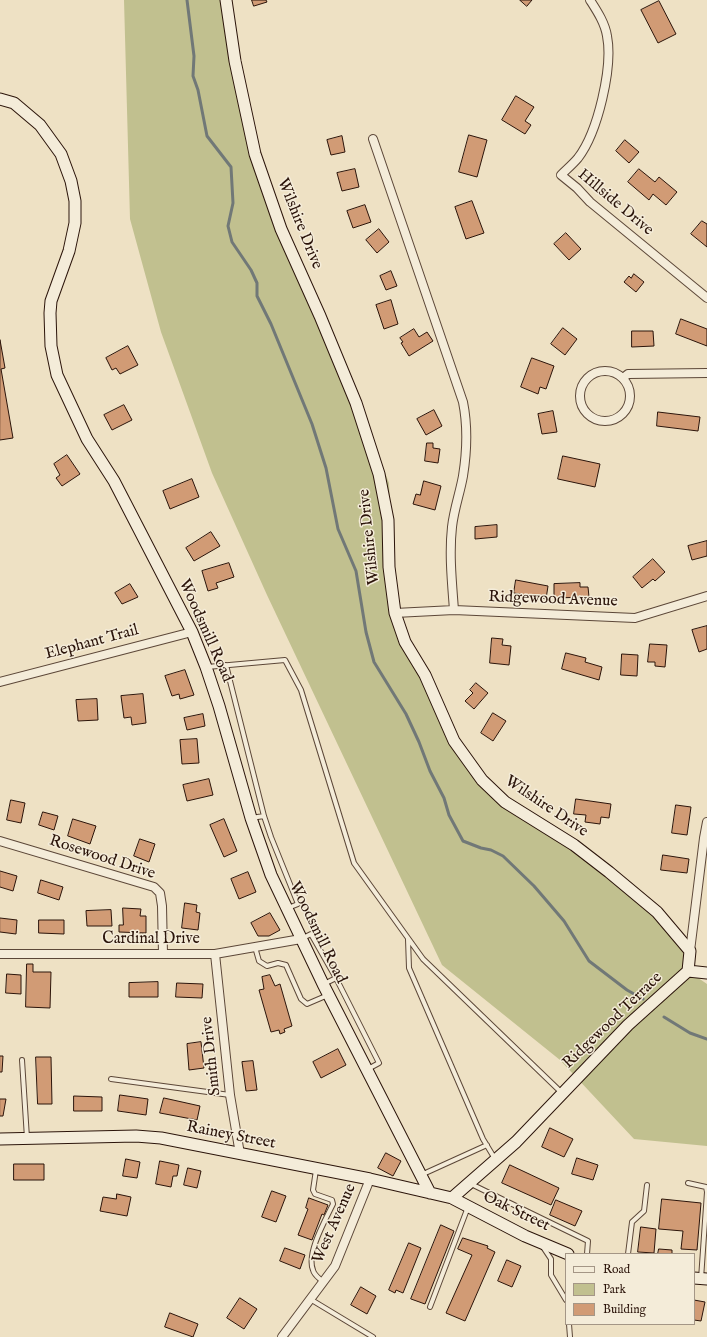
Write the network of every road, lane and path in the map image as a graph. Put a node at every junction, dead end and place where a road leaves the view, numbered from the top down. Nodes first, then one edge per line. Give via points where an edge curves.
1 (226, 0) edge
2 (590, 0) edge
3 (0, 100) edge
4 (373, 139) dead end
5 (707, 298) edge
6 (707, 373) edge
7 (622, 378) junction
8 (707, 596) edge
9 (454, 610) junction
10 (395, 613) junction
11 (192, 632) junction
12 (226, 665) junction
13 (206, 667) junction
14 (0, 682) edge
15 (264, 816) junction
16 (251, 818) junction
17 (707, 822) edge
18 (705, 838) edge
19 (0, 841) edge
20 (286, 909) junction
21 (408, 938) junction
22 (301, 939) junction
23 (255, 947) junction
24 (690, 951) junction
25 (0, 954) edge
26 (163, 954) junction
27 (215, 954) junction
28 (688, 971) junction
29 (707, 973) edge
30 (336, 978) junction
31 (324, 984) junction
32 (329, 994) junction
33 (22, 1060) dead end
34 (367, 1069) junction
35 (111, 1079) dead end
36 (562, 1094) junction
37 (230, 1095) junction
38 (0, 1139) edge
39 (27, 1139) junction
40 (487, 1145) junction
41 (240, 1154) junction
42 (495, 1160) junction
43 (317, 1169) junction
44 (421, 1175) junction
45 (370, 1179) junction
46 (469, 1183) junction
47 (688, 1183) dead end
48 (646, 1184) dead end
49 (430, 1193) junction
50 (452, 1198) junction
51 (468, 1207) junction
52 (540, 1242) junction
53 (566, 1253) edge
54 (588, 1253) edge
55 (628, 1253) edge
56 (701, 1279) edge
57 (323, 1282) junction
58 (565, 1298) edge
59 (310, 1299) junction
60 (430, 1307) dead end
61 (570, 1325) edge
62 (282, 1337) edge
63 (373, 1337) edge
64 (570, 1337) edge

1 - 10 street, Wilshire Drive via 235,61 254,154 281,229 356,403 379,474 388,520 389,566
2 - 5 street, Hillside Drive via 607,34 610,55 606,80 601,107 586,143 578,158 561,176
3 - 11 street, Woodsmill Road via 14,103 40,125 61,154 71,181 75,201 75,223 69,251 51,302 49,324 57,375 87,439 114,481
4 - 9 street via 467,419 463,476 452,528
6 - 7 street via 628,374
7 - 7 street via 628,384 630,393 626,409 613,419 605,421 589,415 580,401 582,385 587,378 608,371
8 - 9 street, Ridgewood Avenue via 635,618
9 - 10 street, Ridgewood Avenue
10 - 24 street, Wilshire Drive via 406,642 425,675 454,741 482,780 505,802 574,845 609,872 657,912
11 - 13 street, Woodsmill Road
11 - 14 street, Elephant Trail
12 - 13 lane
12 - 15 lane
12 - 21 lane via 285,660 301,690 354,862
13 - 16 street, Woodsmill Road via 220,706
15 - 16 lane
15 - 20 lane via 298,904
16 - 20 street, Woodsmill Road via 260,847
17 - 18 street, Ridgewood Terrace
18 - 24 street, Ridgewood Terrace
19 - 26 street, Rosewood Drive via 154,887 160,894 162,906
20 - 22 street, Woodsmill Road
21 - 36 lane via 423,960
21 - 40 lane via 409,968
22 - 23 street, Cardinal Drive
22 - 30 lane via 311,934
22 - 31 street, Woodsmill Road
23 - 27 street, Cardinal Drive
23 - 32 lane via 259,961 267,966 286,965 301,999 307,1004
24 - 28 street, Ridgewood Terrace
25 - 26 street, Cardinal Drive
26 - 27 street, Cardinal Drive
27 - 37 street, Smith Drive
28 - 29 street
28 - 36 street, Ridgewood Terrace via 628,1025
30 - 31 lane
30 - 34 lane via 379,1063
31 - 32 street, Woodsmill Road
32 - 34 street, Woodsmill Road
33 - 39 lane
34 - 44 street, Woodsmill Road
35 - 37 lane
36 - 42 street, Ridgewood Terrace
37 - 41 street, Smith Drive
38 - 39 street, Rainey Street
39 - 41 street, Rainey Street via 136,1136 161,1138
40 - 42 lane
40 - 44 lane
41 - 43 street, Rainey Street
42 - 46 street, Ridgewood Terrace
43 - 45 street, Rainey Street
43 - 57 lane via 313,1190 315,1194 332,1200 333,1204 312,1256 312,1269
44 - 49 street, Woodsmill Road
45 - 49 street, Rainey Street
45 - 57 street, West Avenue via 335,1266
46 - 50 street, Ridgewood Terrace
46 - 54 lane via 588,1241
47 - 56 lane via 702,1185 706,1187 707,1192
48 - 55 lane via 644,1210 632,1222
49 - 50 street, Rainey Street
50 - 51 street, Oak Street
51 - 52 street, Oak Street
51 - 60 lane
52 - 53 street, Oak Street
52 - 58 lane via 551,1259 551,1276
57 - 59 street, West Avenue
59 - 62 street, West Avenue
59 - 63 lane
61 - 64 lane

